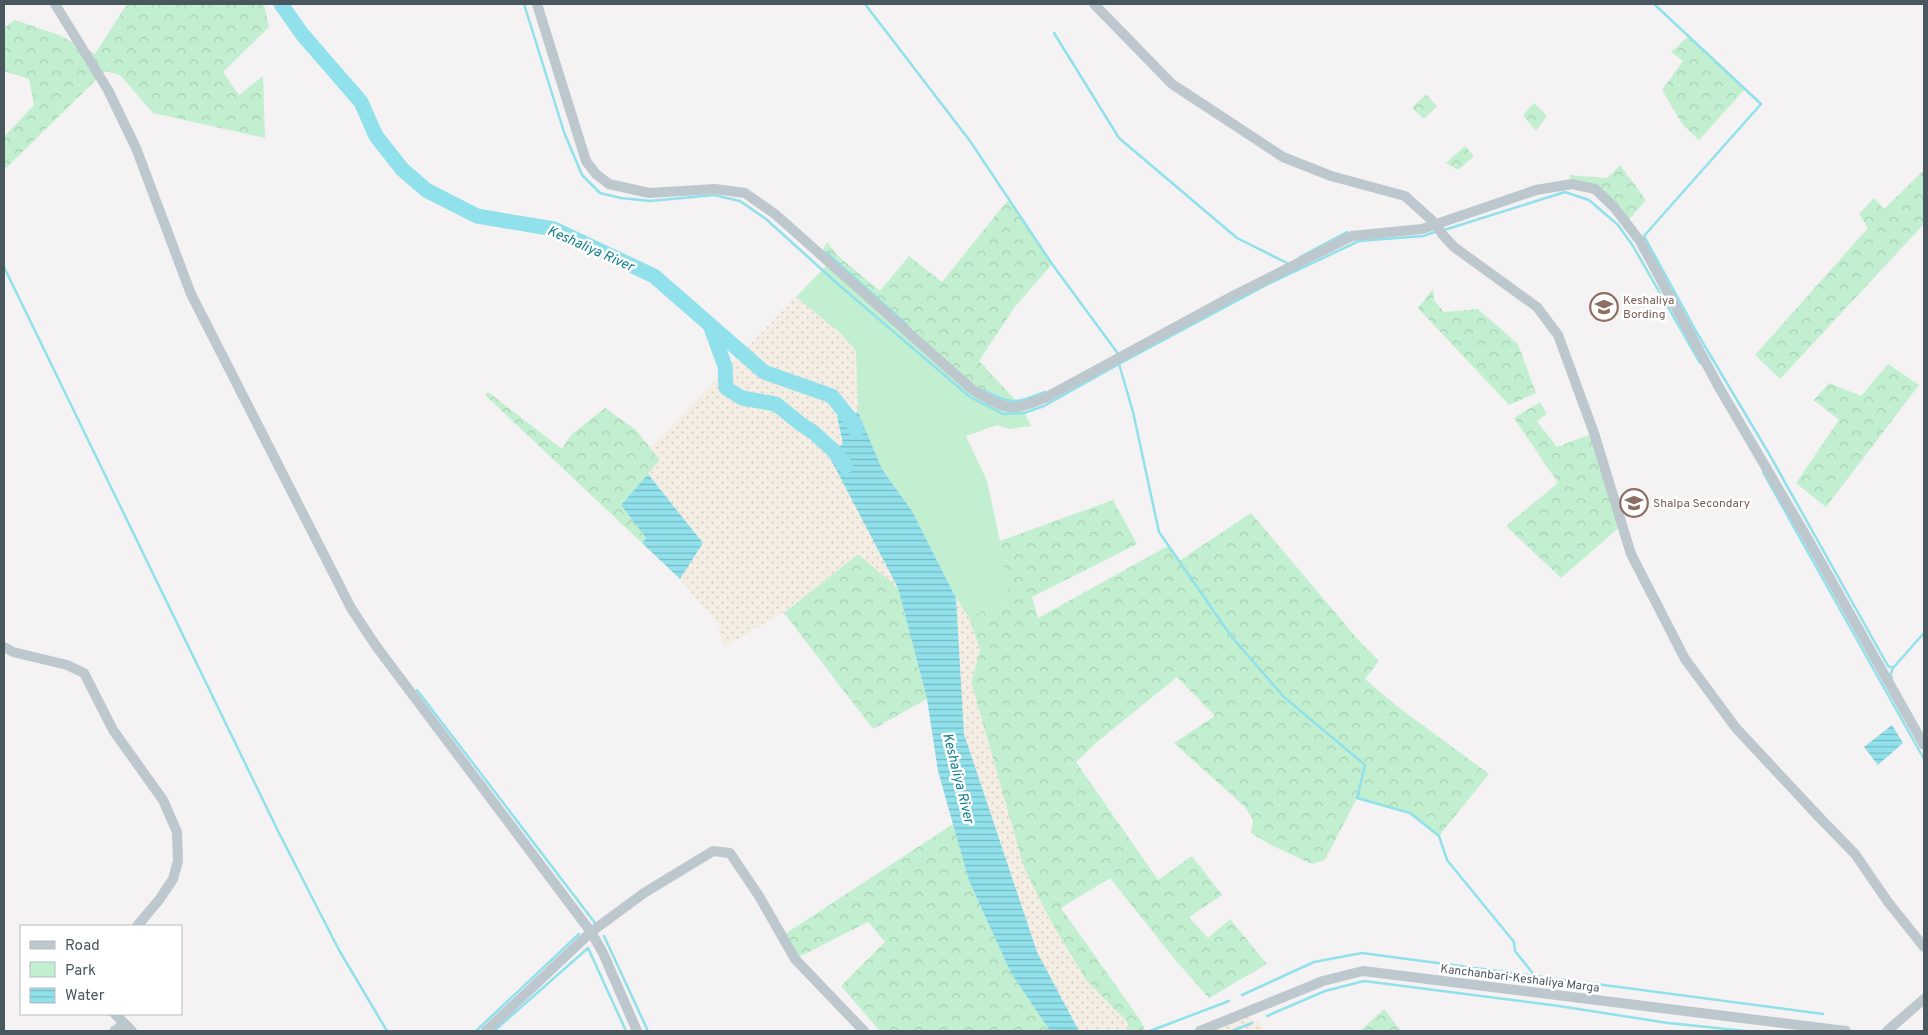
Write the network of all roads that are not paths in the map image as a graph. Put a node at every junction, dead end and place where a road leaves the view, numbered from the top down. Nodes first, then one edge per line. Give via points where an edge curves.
1 (55, 4) edge
2 (537, 4) edge
3 (1094, 4) edge
4 (1439, 229) junction
5 (4, 647) edge
6 (1924, 744) edge
7 (138, 925) edge
8 (591, 932) junction
9 (1924, 947) edge
10 (1924, 999) edge
11 (116, 1015) edge
12 (128, 1028) edge
13 (114, 1031) edge
14 (486, 1031) edge
15 (637, 1031) edge
16 (864, 1031) edge
17 (1200, 1031) edge
18 (1846, 1031) edge
19 (1887, 1031) edge

1 - 8 street via 108,90 136,148 190,294 351,608
2 - 4 street via 586,161 596,174 608,184 649,193 715,189 745,194 774,214 974,392 1004,407 1022,407 1048,397 1233,296 1352,236
3 - 4 street via 1172,84 1283,158 1331,176 1405,196
4 - 6 street via 1536,190 1572,184 1595,189 1614,207 1640,241 1720,389
4 - 9 street via 1454,247 1537,307 1558,335 1594,433 1630,554 1685,659 1736,728 1855,854
5 - 7 street via 84,672 113,730 164,800 177,832 178,860 173,878
8 - 14 street
8 - 15 street
8 - 16 street via 644,893 713,851 730,853 795,959
10 - 19 street
11 - 12 street
12 - 13 street
17 - 18 street, Kanchanbari-Keshaliya Marga via 1323,981 1363,971

